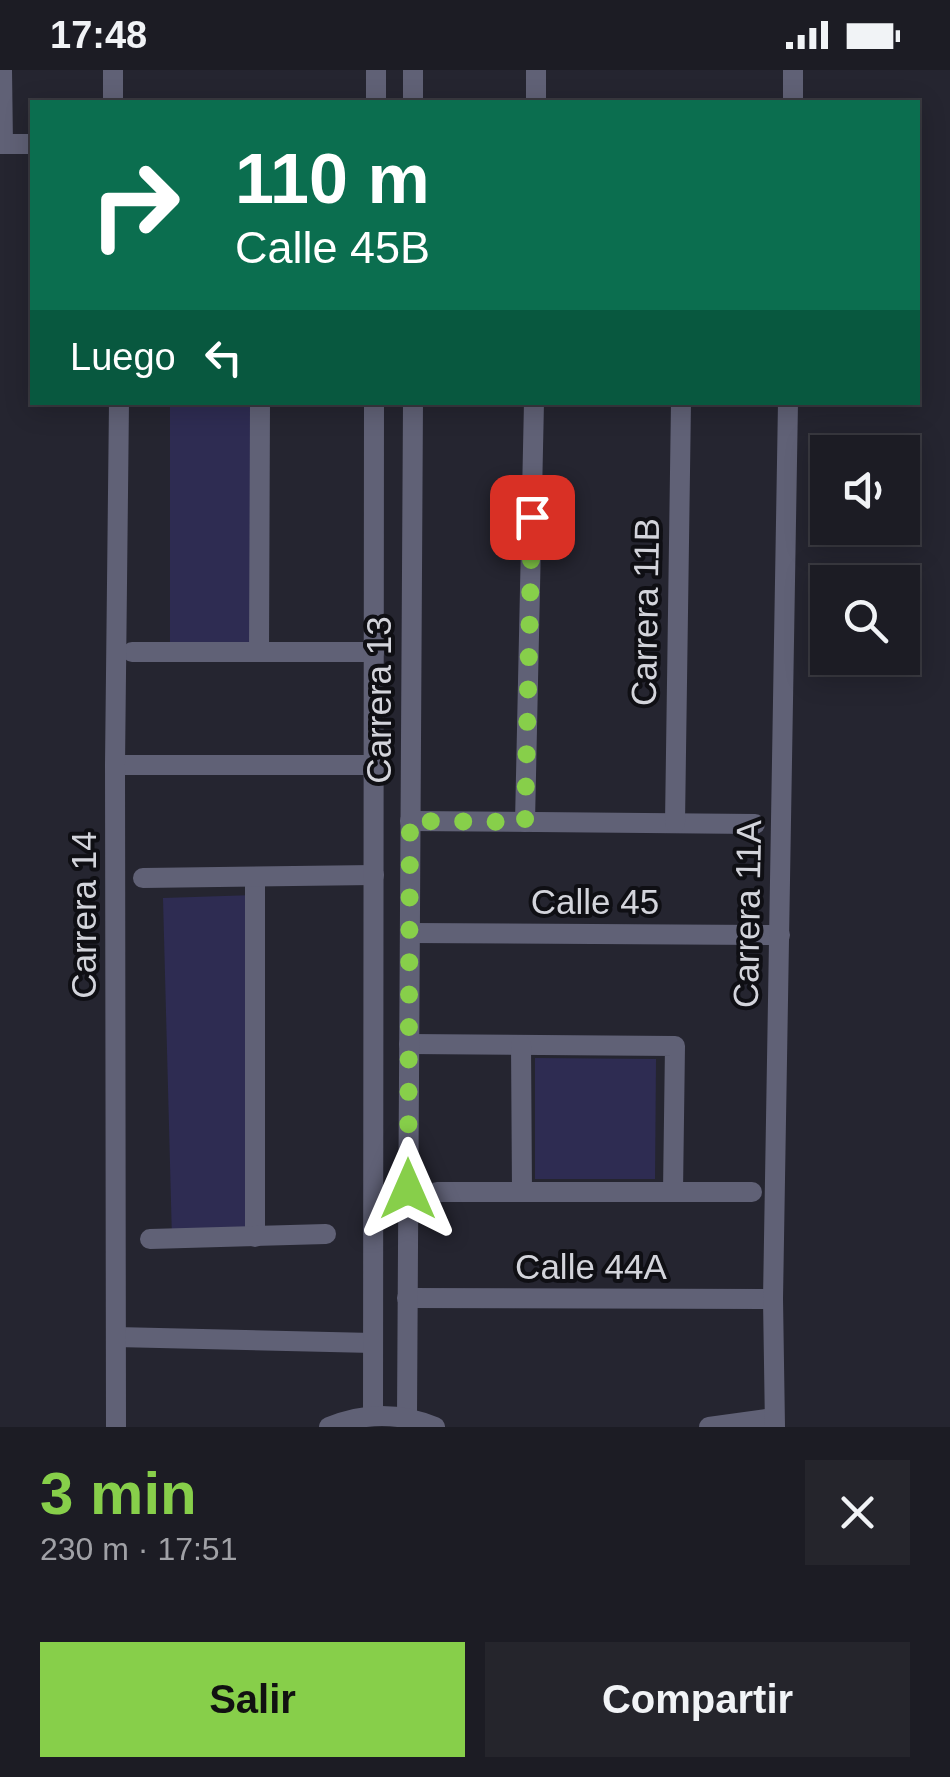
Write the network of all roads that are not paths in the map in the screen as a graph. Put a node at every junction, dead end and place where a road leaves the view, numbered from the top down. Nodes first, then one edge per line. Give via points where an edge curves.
1 (2, 70) edge
2 (113, 70) edge
3 (376, 70) edge
4 (413, 70) edge
5 (536, 70) edge
6 (794, 70) edge
7 (113, 100) edge
8 (376, 100) edge
9 (413, 100) edge
10 (536, 100) edge
11 (793, 100) edge
12 (2, 144) edge
13 (30, 144) edge
14 (120, 405) edge
15 (260, 405) edge
16 (374, 405) edge
17 (413, 405) edge
18 (534, 405) edge
19 (681, 405) edge
20 (788, 405) edge
21 (259, 651) junction
22 (132, 652) dead end
23 (374, 652) junction
24 (115, 765) junction
25 (374, 765) junction
26 (410, 821) junction
27 (525, 822) junction
28 (675, 823) junction
29 (755, 824) dead end
30 (374, 875) junction
31 (254, 876) junction
32 (143, 878) dead end
33 (410, 933) junction
34 (780, 935) junction
35 (409, 1044) junction
36 (521, 1045) junction
37 (674, 1191) junction
38 (436, 1192) dead end
39 (522, 1192) junction
40 (752, 1192) dead end
41 (326, 1234) dead end
42 (255, 1237) junction
43 (150, 1239) dead end
44 (407, 1298) junction
45 (774, 1300) junction
46 (116, 1337) junction
47 (373, 1343) junction
48 (372, 1414) junction
49 (407, 1417) junction
50 (775, 1422) edge
51 (116, 1427) edge
52 (328, 1427) edge
53 (435, 1427) edge
54 (709, 1427) edge

1 - 12 street
2 - 7 street
3 - 8 street
4 - 9 street
5 - 10 street
6 - 11 street
12 - 13 street
14 - 24 street, Carrera 14
15 - 21 street
16 - 23 street, Carrera 13
17 - 26 street, Carrera 13
18 - 27 street
19 - 28 street, Carrera 11B
20 - 34 street, Carrera 11A
21 - 22 street
21 - 23 street
23 - 25 street, Carrera 13
24 - 25 street
24 - 46 street, Carrera 14
25 - 30 street, Carrera 13
26 - 27 street
26 - 33 street, Carrera 13
27 - 28 street
28 - 29 street
30 - 31 street
30 - 47 street, Carrera 13
31 - 32 street
31 - 42 street
33 - 34 street, Calle 45
33 - 35 street, Carrera 13
34 - 45 street, Carrera 11A
35 - 36 street
35 - 44 street, Carrera 13
36 - 37 street via 675,1046
36 - 39 street
37 - 39 street
37 - 40 street
38 - 39 street
41 - 42 street
42 - 43 street
44 - 45 street, Calle 44A
44 - 49 street, Carrera 13
45 - 50 street, Carrera 11A
46 - 47 street
46 - 51 street, Carrera 14
47 - 48 street, Carrera 13
48 - 49 street
48 - 52 street
49 - 53 street
50 - 54 street

